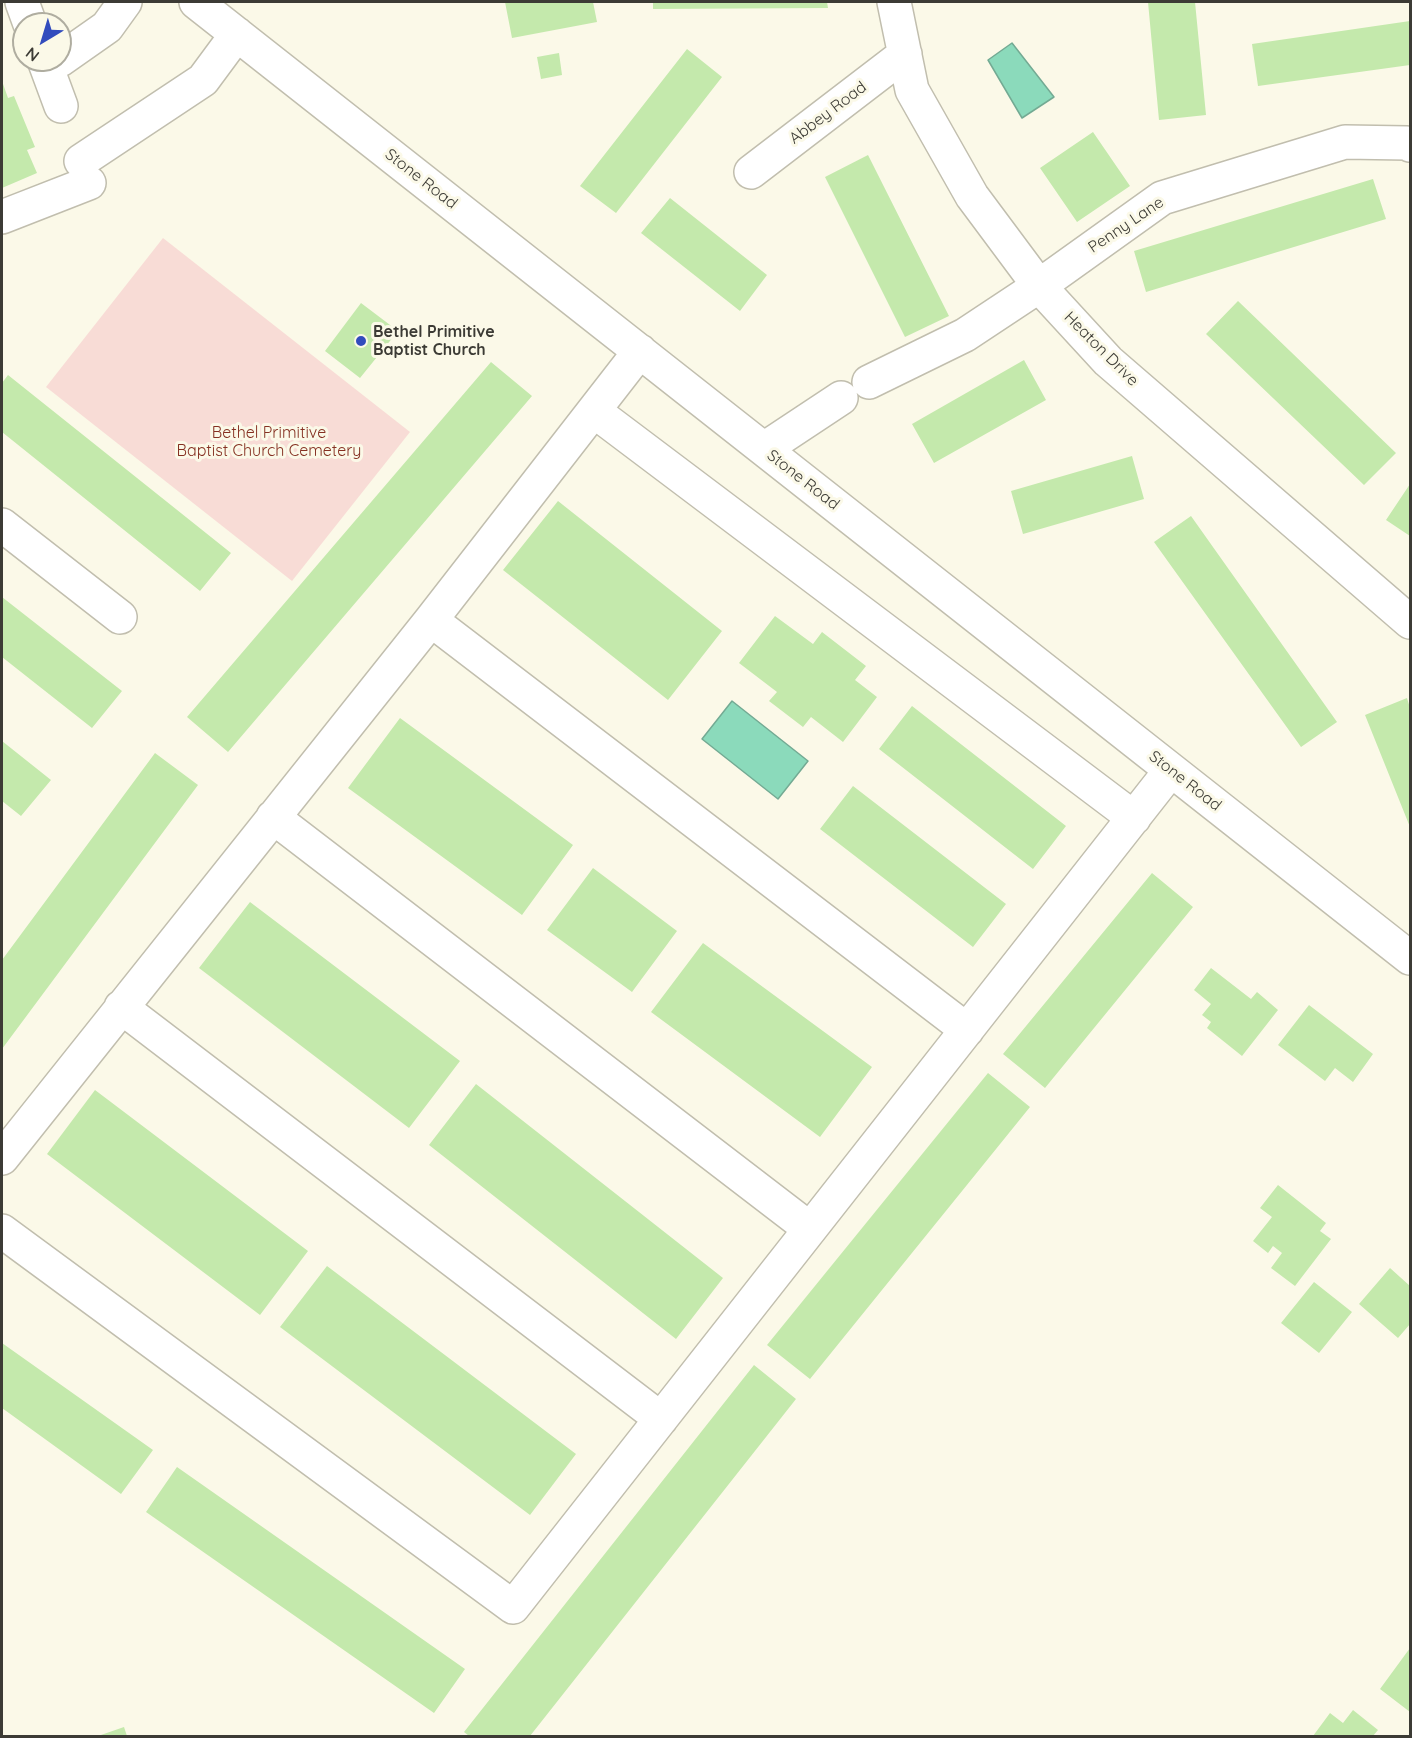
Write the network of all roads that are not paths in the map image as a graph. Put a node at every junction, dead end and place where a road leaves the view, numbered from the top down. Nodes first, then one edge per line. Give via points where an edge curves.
1 (125, 2) edge
2 (196, 2) edge
3 (894, 2) edge
4 (237, 34) junction
5 (72, 50) edge
6 (904, 54) junction
7 (55, 72) edge
8 (61, 106) dead end
9 (1410, 145) edge
10 (751, 172) dead end
11 (2, 217) edge
12 (1039, 286) junction
13 (640, 351) junction
14 (869, 382) dead end
15 (841, 398) dead end
16 (594, 411) junction
17 (765, 449) junction
18 (2, 525) edge
19 (120, 617) dead end
20 (431, 620) junction
21 (1410, 622) edge
22 (1171, 770) junction
23 (273, 817) junction
24 (1134, 818) junction
25 (1410, 958) edge
26 (121, 1007) junction
27 (967, 1030) junction
28 (2, 1158) edge
29 (810, 1229) junction
30 (2, 1231) edge
31 (661, 1419) junction

1 - 5 street via 107,27
2 - 4 street, Stone Road
3 - 6 street, Heaton Drive
4 - 11 street via 203,80 85,172
4 - 13 street, Stone Road
6 - 10 street, Abbey Road
6 - 12 street, Heaton Drive via 912,90 972,196
7 - 8 street
9 - 12 street, Penny Lane via 1345,142 1162,198
12 - 14 street, Penny Lane via 965,335
12 - 21 street, Heaton Drive via 1108,361
13 - 16 street
13 - 17 street, Stone Road
15 - 17 street
16 - 20 street
16 - 24 street
17 - 22 street, Stone Road
18 - 19 street
20 - 23 street
20 - 27 street
22 - 24 street
22 - 25 street, Stone Road
23 - 26 street
23 - 29 street
24 - 27 street
26 - 28 street
26 - 31 street
27 - 29 street
29 - 31 street
30 - 31 street via 513,1607

